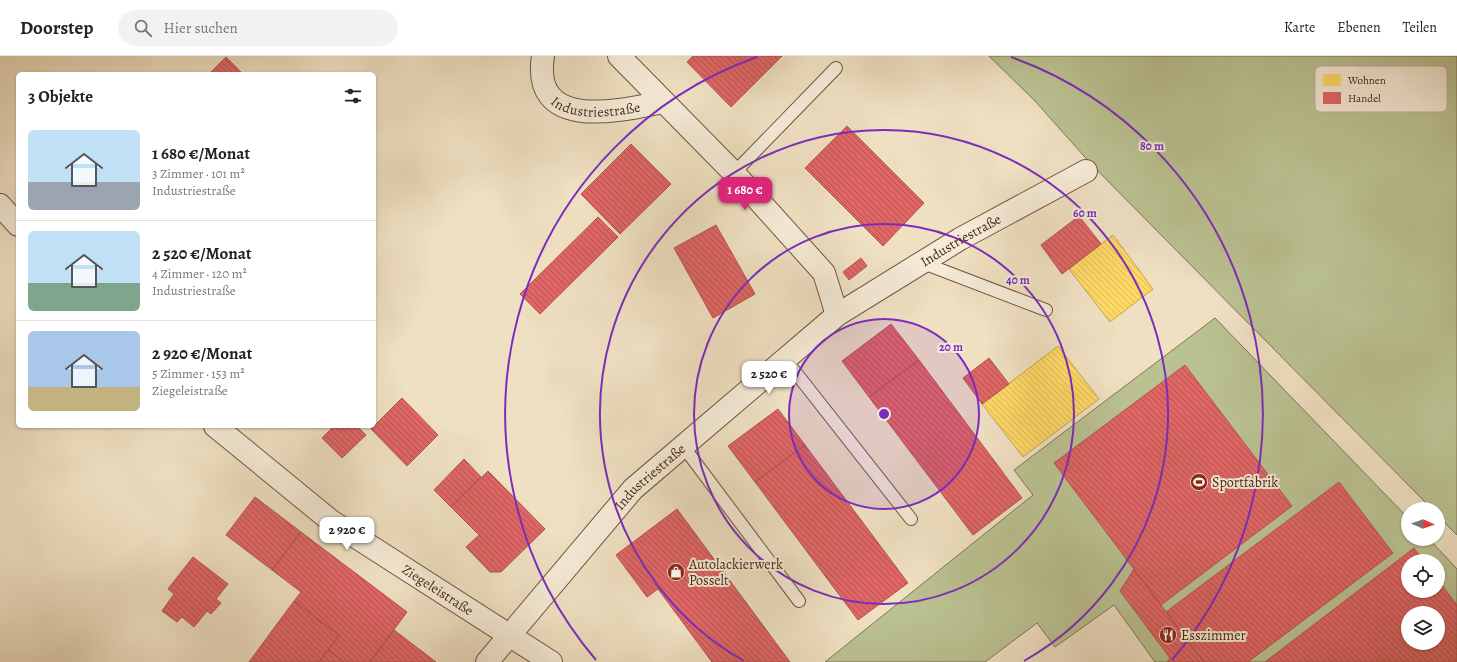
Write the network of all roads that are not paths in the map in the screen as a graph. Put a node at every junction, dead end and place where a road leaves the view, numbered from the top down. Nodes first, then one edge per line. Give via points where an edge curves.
1 (543, 56) edge
2 (619, 56) edge
3 (836, 68) dead end
4 (662, 102) junction
5 (1086, 171) dead end
6 (734, 173) junction
7 (0, 205) edge
8 (16, 223) edge
9 (923, 262) junction
10 (1046, 310) dead end
11 (837, 315) junction
12 (785, 359) junction
13 (217, 428) edge
14 (683, 446) junction
15 (912, 519) dead end
16 (800, 601) dead end
17 (508, 636) junction
18 (487, 662) edge
19 (551, 662) edge

1 - 4 street, Industriestraße via 541,70 546,90 558,104 577,111 617,112
2 - 4 street, Industriestraße
3 - 6 lane
4 - 6 street, Industriestraße
5 - 9 street, Industriestraße via 960,239
6 - 11 street, Industriestraße via 824,273
7 - 8 street
9 - 10 lane
9 - 11 street, Industriestraße
11 - 12 street, Industriestraße
12 - 14 street, Industriestraße
12 - 15 lane
13 - 17 street, Ziegeleistraße via 332,521
14 - 16 lane
14 - 17 street, Industriestraße via 633,489
17 - 18 street, Industriestraße
17 - 19 street, Ziegeleistraße

